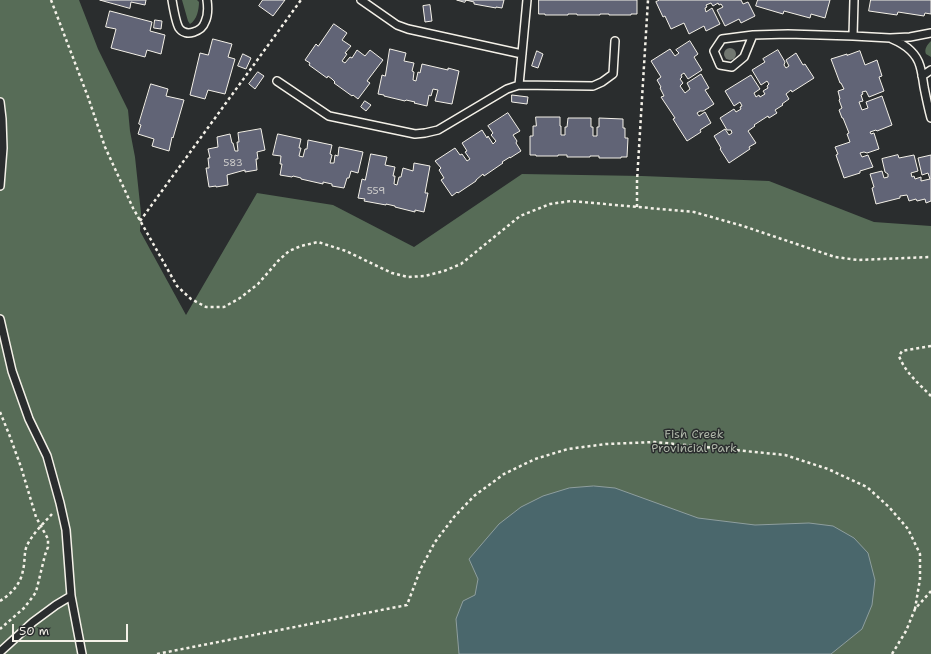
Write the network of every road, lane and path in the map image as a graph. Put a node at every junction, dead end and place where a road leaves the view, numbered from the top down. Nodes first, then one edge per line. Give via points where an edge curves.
1 (51, 0) edge
2 (172, 0) edge
3 (207, 0) edge
4 (301, 0) edge
5 (361, 0) edge
6 (527, 0) edge
7 (648, 0) edge
8 (854, 0) edge
9 (931, 33) edge
10 (753, 35) junction
11 (853, 36) junction
12 (890, 38) junction
13 (615, 42) dead end
14 (522, 54) junction
15 (931, 70) edge
16 (922, 76) junction
17 (277, 81) dead end
18 (519, 85) junction
19 (0, 102) edge
20 (931, 118) edge
21 (0, 186) edge
22 (637, 207) junction
23 (140, 221) junction
24 (931, 257) edge
25 (0, 319) edge
26 (931, 346) edge
27 (931, 396) edge
28 (0, 412) edge
29 (60, 504) junction
30 (41, 527) junction
31 (931, 591) edge
32 (71, 596) junction
33 (0, 601) edge
34 (915, 609) junction
35 (0, 628) edge
36 (0, 652) edge
37 (82, 654) edge
38 (157, 654) edge
39 (892, 654) edge

1 - 23 path via 106,147
2 - 3 lane via 179,28 191,33 205,24
4 - 23 path
5 - 14 lane via 397,25 408,29
6 - 14 lane
7 - 22 path
8 - 11 lane
9 - 12 lane
10 - 10 lane via 722,39 714,51 720,65 732,67 744,57
10 - 11 lane
11 - 12 lane
12 - 16 lane via 906,46 916,56
13 - 18 lane via 613,74 602,82 593,86
14 - 18 lane
15 - 16 lane
16 - 20 lane
17 - 18 lane via 329,116 415,134 438,130 507,89
19 - 21 lane via 3,148
22 - 23 path via 571,201 550,204 520,216 460,264 425,276 408,277 392,273 346,251 318,242 306,244 289,251 258,284 224,307 206,307 191,299 178,286
22 - 24 path via 694,212 834,256 858,260
25 - 29 lane via 12,371 29,419 47,456
26 - 27 path via 902,351 899,356 906,370
28 - 30 path
29 - 30 path
29 - 32 lane via 66,530
30 - 33 path via 29,542 18,584
30 - 35 path via 48,539 48,547 36,592 24,608
31 - 34 path
32 - 36 lane via 33,622
32 - 37 lane
34 - 38 path via 920,579 920,554 908,529 867,487 828,469 785,455 655,442 606,444 568,449 535,459 504,474 474,496 454,516 435,542 421,568 407,605
34 - 39 path

